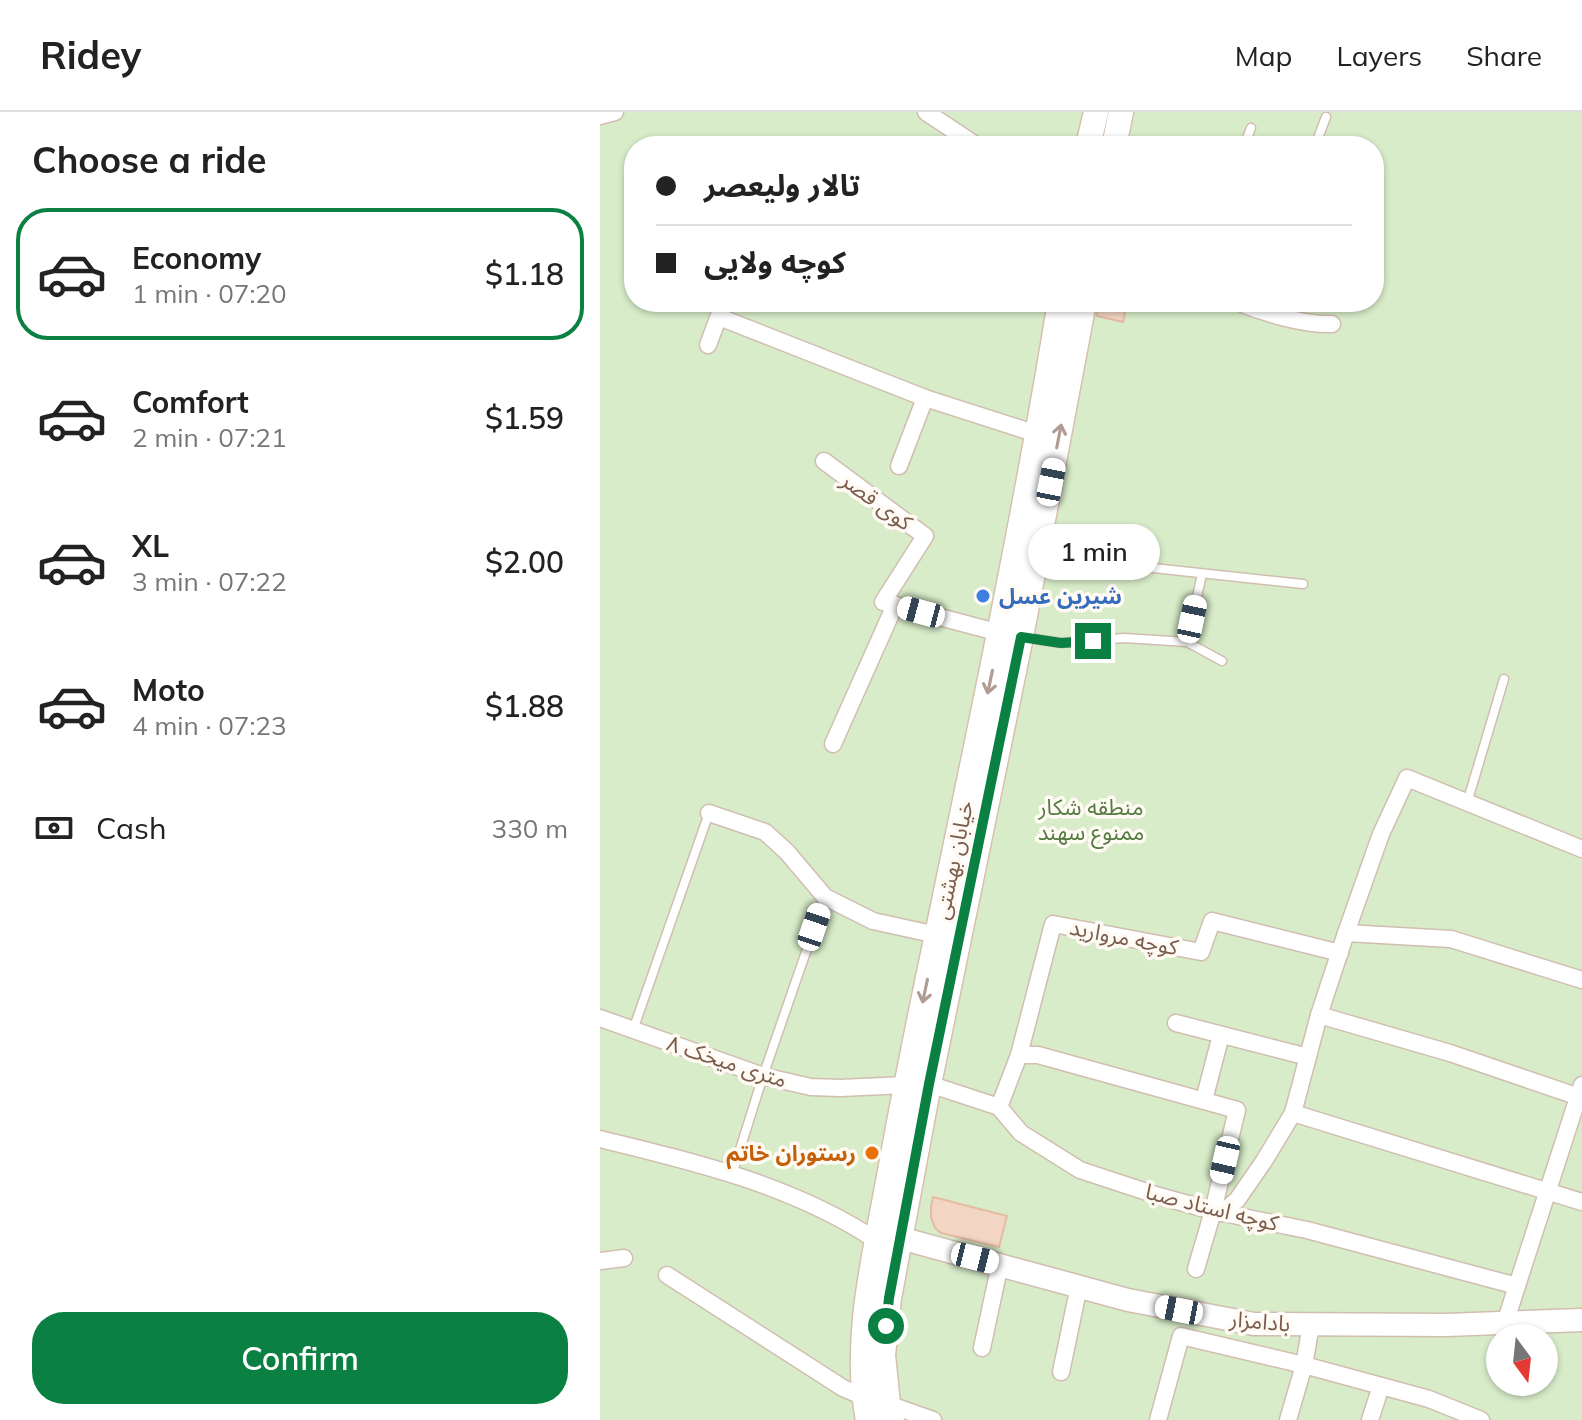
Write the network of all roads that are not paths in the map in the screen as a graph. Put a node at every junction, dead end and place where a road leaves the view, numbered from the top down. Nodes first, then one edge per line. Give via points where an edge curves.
1 (615, 112) edge
2 (926, 112) edge
3 (1096, 112) edge
4 (1121, 112) edge
5 (600, 116) edge
6 (1326, 117) dead end
7 (1251, 128) dead end
8 (962, 136) edge
9 (1090, 136) edge
10 (1116, 136) edge
11 (1248, 136) edge
12 (1319, 136) edge
13 (720, 312) edge
14 (728, 312) edge
15 (1058, 312) edge
16 (1082, 312) edge
17 (1275, 312) edge
18 (1332, 324) dead end
19 (708, 345) dead end
20 (925, 398) junction
21 (1037, 434) junction
22 (824, 461) dead end
23 (899, 466) dead end
24 (1153, 568) dead end
25 (1202, 574) junction
26 (1303, 584) dead end
27 (895, 605) junction
28 (1011, 635) junction
29 (1187, 642) junction
30 (1222, 661) dead end
31 (1504, 679) dead end
32 (833, 744) dead end
33 (1467, 804) junction
34 (709, 813) joint
35 (1582, 849) edge
36 (825, 897) junction
37 (1346, 933) junction
38 (937, 935) junction
39 (1340, 953) junction
40 (1582, 980) edge
41 (1319, 1015) junction
42 (600, 1018) edge
43 (1176, 1023) dead end
44 (633, 1030) junction
45 (1221, 1035) junction
46 (1019, 1055) junction
47 (1308, 1057) junction
48 (763, 1076) junction
49 (917, 1084) junction
50 (1581, 1094) edge
51 (1204, 1100) junction
52 (999, 1107) junction
53 (1293, 1113) junction
54 (600, 1139) edge
55 (732, 1175) junction
56 (1547, 1193) junction
57 (1582, 1202) edge
58 (1218, 1212) junction
59 (889, 1237) junction
60 (624, 1258) dead end
61 (600, 1261) edge
62 (1000, 1264) junction
63 (1196, 1269) dead end
64 (667, 1275) dead end
65 (1079, 1286) junction
66 (1517, 1286) junction
67 (1582, 1320) edge
68 (1505, 1323) junction
69 (1311, 1325) junction
70 (982, 1348) dead end
71 (1304, 1365) junction
72 (1061, 1372) dead end
73 (1381, 1386) junction
74 (866, 1408) edge
75 (890, 1412) edge
76 (933, 1420) edge
77 (1158, 1420) edge
78 (1288, 1420) edge
79 (1370, 1420) edge
80 (1481, 1420) edge

1 - 5 street
2 - 8 street
3 - 9 main road
4 - 10 main road
6 - 12 lane
7 - 11 lane
13 - 19 street
14 - 20 street
15 - 21 main road, خیابان بهشتی
28 -> 16 main road, خیابان بهشتی
17 - 18 street
20 - 21 street
20 - 23 street
21 - 28 main road, خیابان بهشتی
22 - 27 street, کوی قصر via 925,536 883,602
24 - 25 lane
25 - 26 lane
25 - 29 lane
27 - 28 street
27 - 32 street
28 - 29 lane via 1061,643 1124,638
28 -> 38 main road, خیابان بهشتی
28 - 49 main road, خیابان بهشتی
29 - 30 lane
31 - 33 lane
33 - 35 street
33 - 37 street via 1407,778
34 - 36 street via 765,832
34 - 44 lane
36 - 38 street via 873,921
36 - 48 lane
37 - 39 street
37 - 40 street via 1451,939
38 -> 49 main road, خیابان بهشتی
39 - 41 street
39 - 46 street, کوچه مروارید via 1212,921 1201,952 1053,924
41 - 47 street
41 - 50 street
42 - 44 street, ۸ متری میخک
43 - 45 street
44 - 48 street, ۸ متری میخک
45 - 47 street
45 - 51 street
46 - 51 street via 1038,1055
46 - 52 street
47 - 53 street
48 - 49 street, ۸ متری میخک via 811,1087
48 - 55 lane
49 - 52 street, کوچه استاد صبا
49 - 59 main road, خیابان بهشتی
50 - 56 street
51 - 58 street via 1237,1110
52 - 58 street, کوچه استاد صبا via 1021,1133 1080,1170
53 - 56 street
53 - 58 street via 1237,1200
54 - 55 street
55 - 59 street
56 - 57 street
56 - 66 street
58 - 63 street
58 - 66 street, کوچه استاد صبا
59 - 62 street, بادامزار
59 - 74 main road, خیابان بهشتی via 863,1335
59 - 75 main road, خیابان بهشتی via 883,1355
60 - 61 street
62 - 65 street, بادامزار
62 - 70 street
64 - 74 street
65 - 69 street, بادامزار via 1254,1324
65 - 72 street
66 - 68 street
67 - 68 street, بادامزار
68 - 69 street, بادامزار
69 - 71 street
71 - 73 street
71 - 77 street via 1181,1336
71 - 78 street
73 - 79 street
73 - 80 street
75 - 76 street

